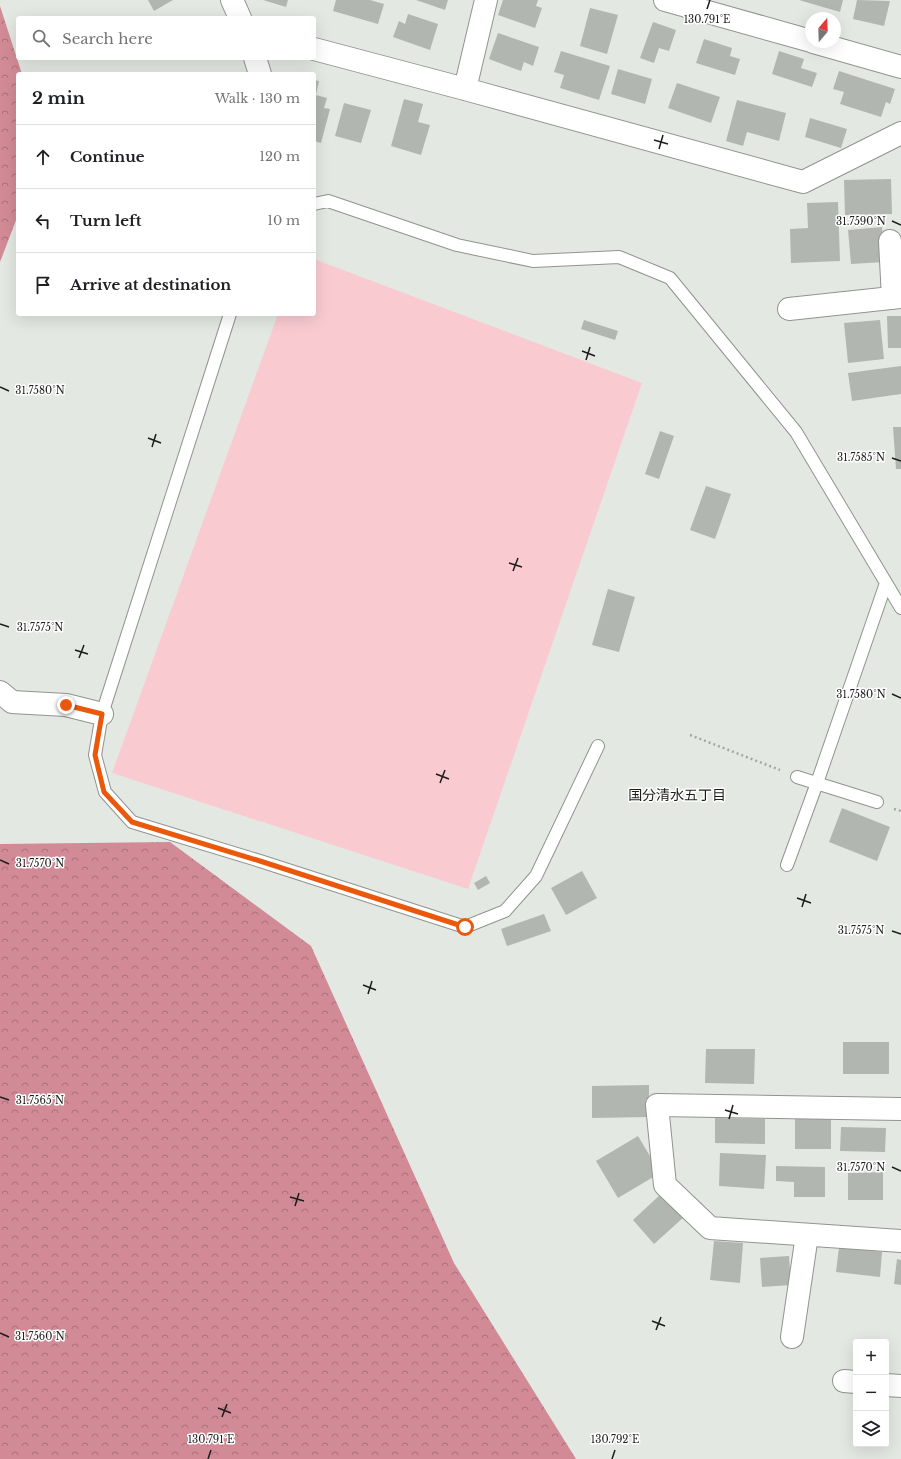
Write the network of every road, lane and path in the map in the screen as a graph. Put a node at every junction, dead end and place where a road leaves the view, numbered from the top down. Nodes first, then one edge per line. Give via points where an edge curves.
1 (232, 0) edge
2 (486, 0) edge
3 (665, 0) edge
4 (239, 16) edge
5 (805, 40) edge
6 (833, 48) edge
7 (316, 50) edge
8 (256, 60) edge
9 (901, 67) edge
10 (259, 72) edge
11 (465, 89) junction
12 (901, 133) edge
13 (316, 204) edge
14 (890, 241) dead end
15 (897, 297) edge
16 (789, 309) dead end
17 (229, 316) edge
18 (886, 583) junction
19 (901, 608) edge
20 (0, 692) edge
21 (102, 714) junction
22 (690, 735) dead end
23 (598, 746) dead end
24 (797, 777) joint
25 (817, 783) junction
26 (877, 802) dead end
27 (787, 865) dead end
28 (901, 1109) edge
29 (807, 1235) junction
30 (901, 1241) edge
31 (792, 1337) dead end
32 (889, 1385) edge
33 (901, 1386) edge

1 - 4 street
2 - 11 street
3 - 5 street
6 - 9 street
7 - 11 street
8 - 10 street
11 - 12 street via 803,182
13 - 18 lane via 328,201 457,245 533,261 620,257 670,278 796,432
14 - 15 street
15 - 16 street
17 - 21 lane
18 - 19 lane
18 - 25 lane
20 - 21 street via 12,702 66,705
21 - 23 lane via 95,755 104,792 132,822 465,927 505,911 536,876
22 - 24 path
24 - 25 lane
25 - 26 lane
25 - 27 lane
28 - 29 street via 657,1105 665,1184 710,1228
29 - 30 street
29 - 31 street
32 - 33 street

